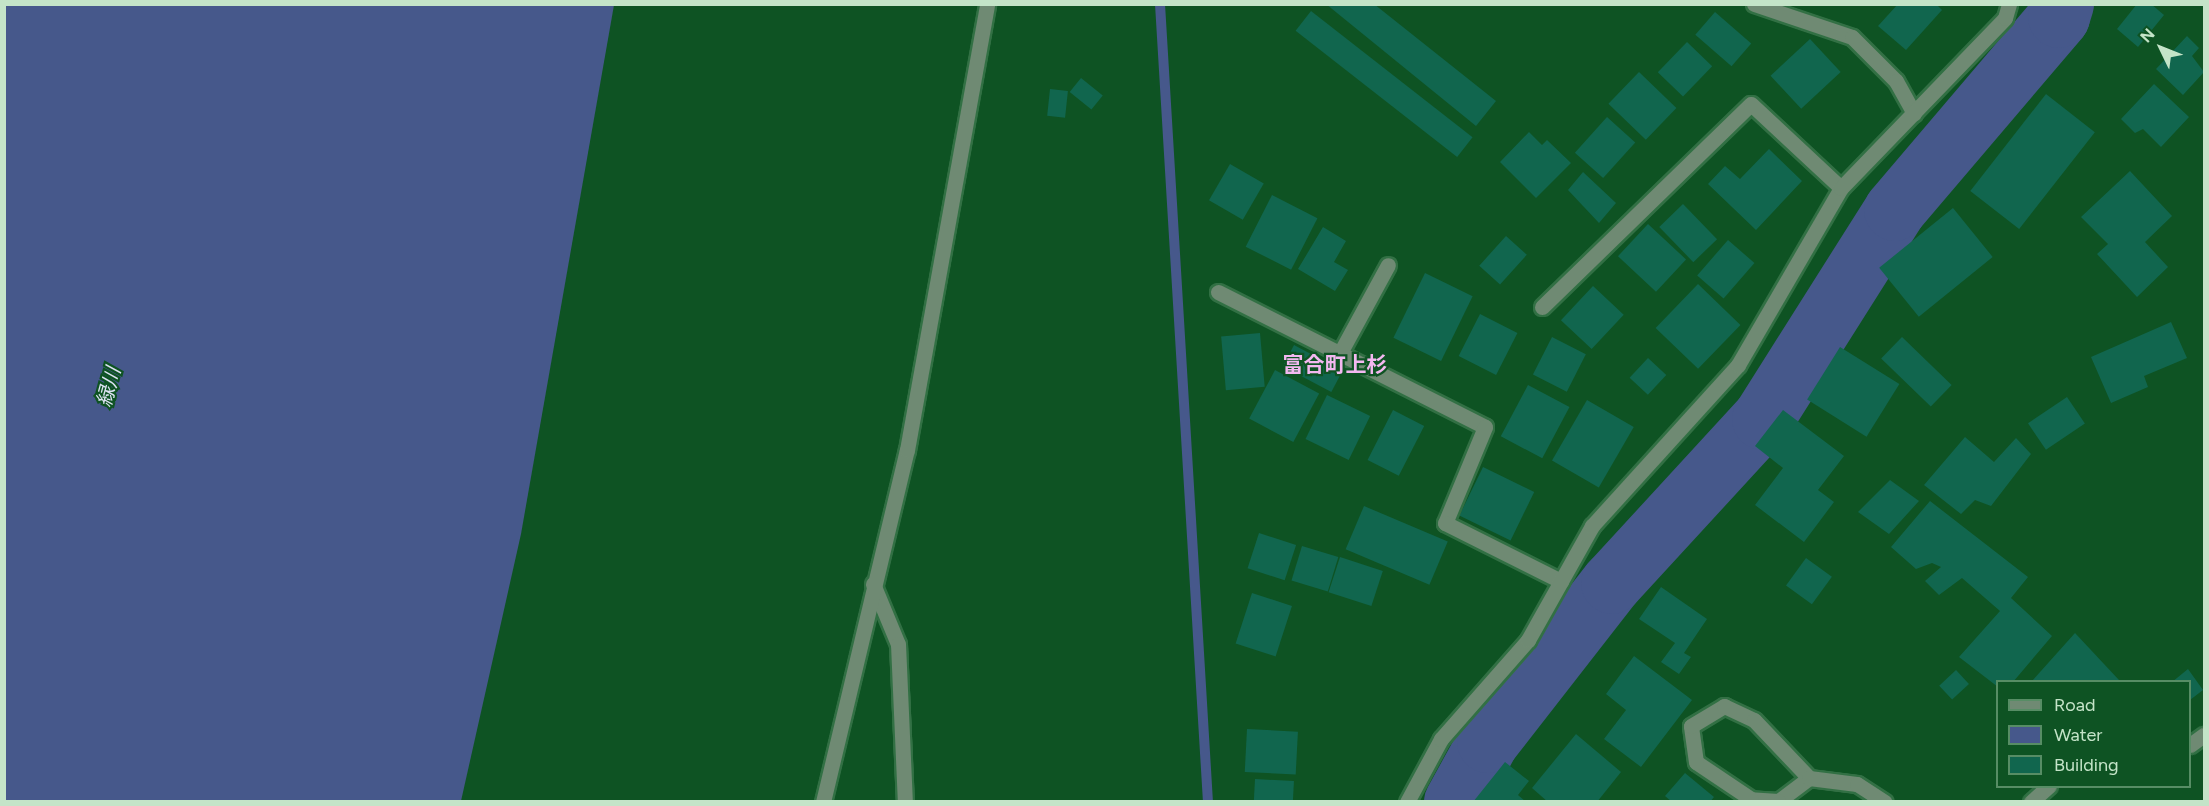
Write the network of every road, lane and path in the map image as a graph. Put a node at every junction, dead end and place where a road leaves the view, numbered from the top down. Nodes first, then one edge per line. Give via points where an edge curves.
1 (987, 4) edge
2 (1754, 4) edge
3 (2009, 4) edge
4 (1914, 113) junction
5 (1841, 188) junction
6 (1388, 265) dead end
7 (1218, 292) dead end
8 (1542, 307) dead end
9 (1340, 353) junction
10 (1561, 581) junction
11 (873, 584) junction
12 (2205, 735) edge
13 (2191, 744) edge
14 (1809, 778) junction
15 (2047, 788) edge
16 (823, 801) edge
17 (905, 801) edge
18 (1407, 801) edge
19 (1885, 801) edge
20 (2031, 801) edge

1 - 11 street via 907,450
2 - 4 street via 1852,37 1896,81
3 - 4 street via 2005,18
4 - 5 street
5 - 8 street via 1751,104
5 - 10 street via 1738,365 1592,526
6 - 9 street
7 - 9 street
9 - 10 street via 1485,427 1445,523
10 - 18 street via 1528,640 1440,738
11 - 16 street
11 - 17 street via 898,644
12 - 13 street
14 - 14 street via 1778,801 1751,799 1696,762 1692,726 1724,706 1754,720
14 - 19 street via 1857,784
15 - 20 street

